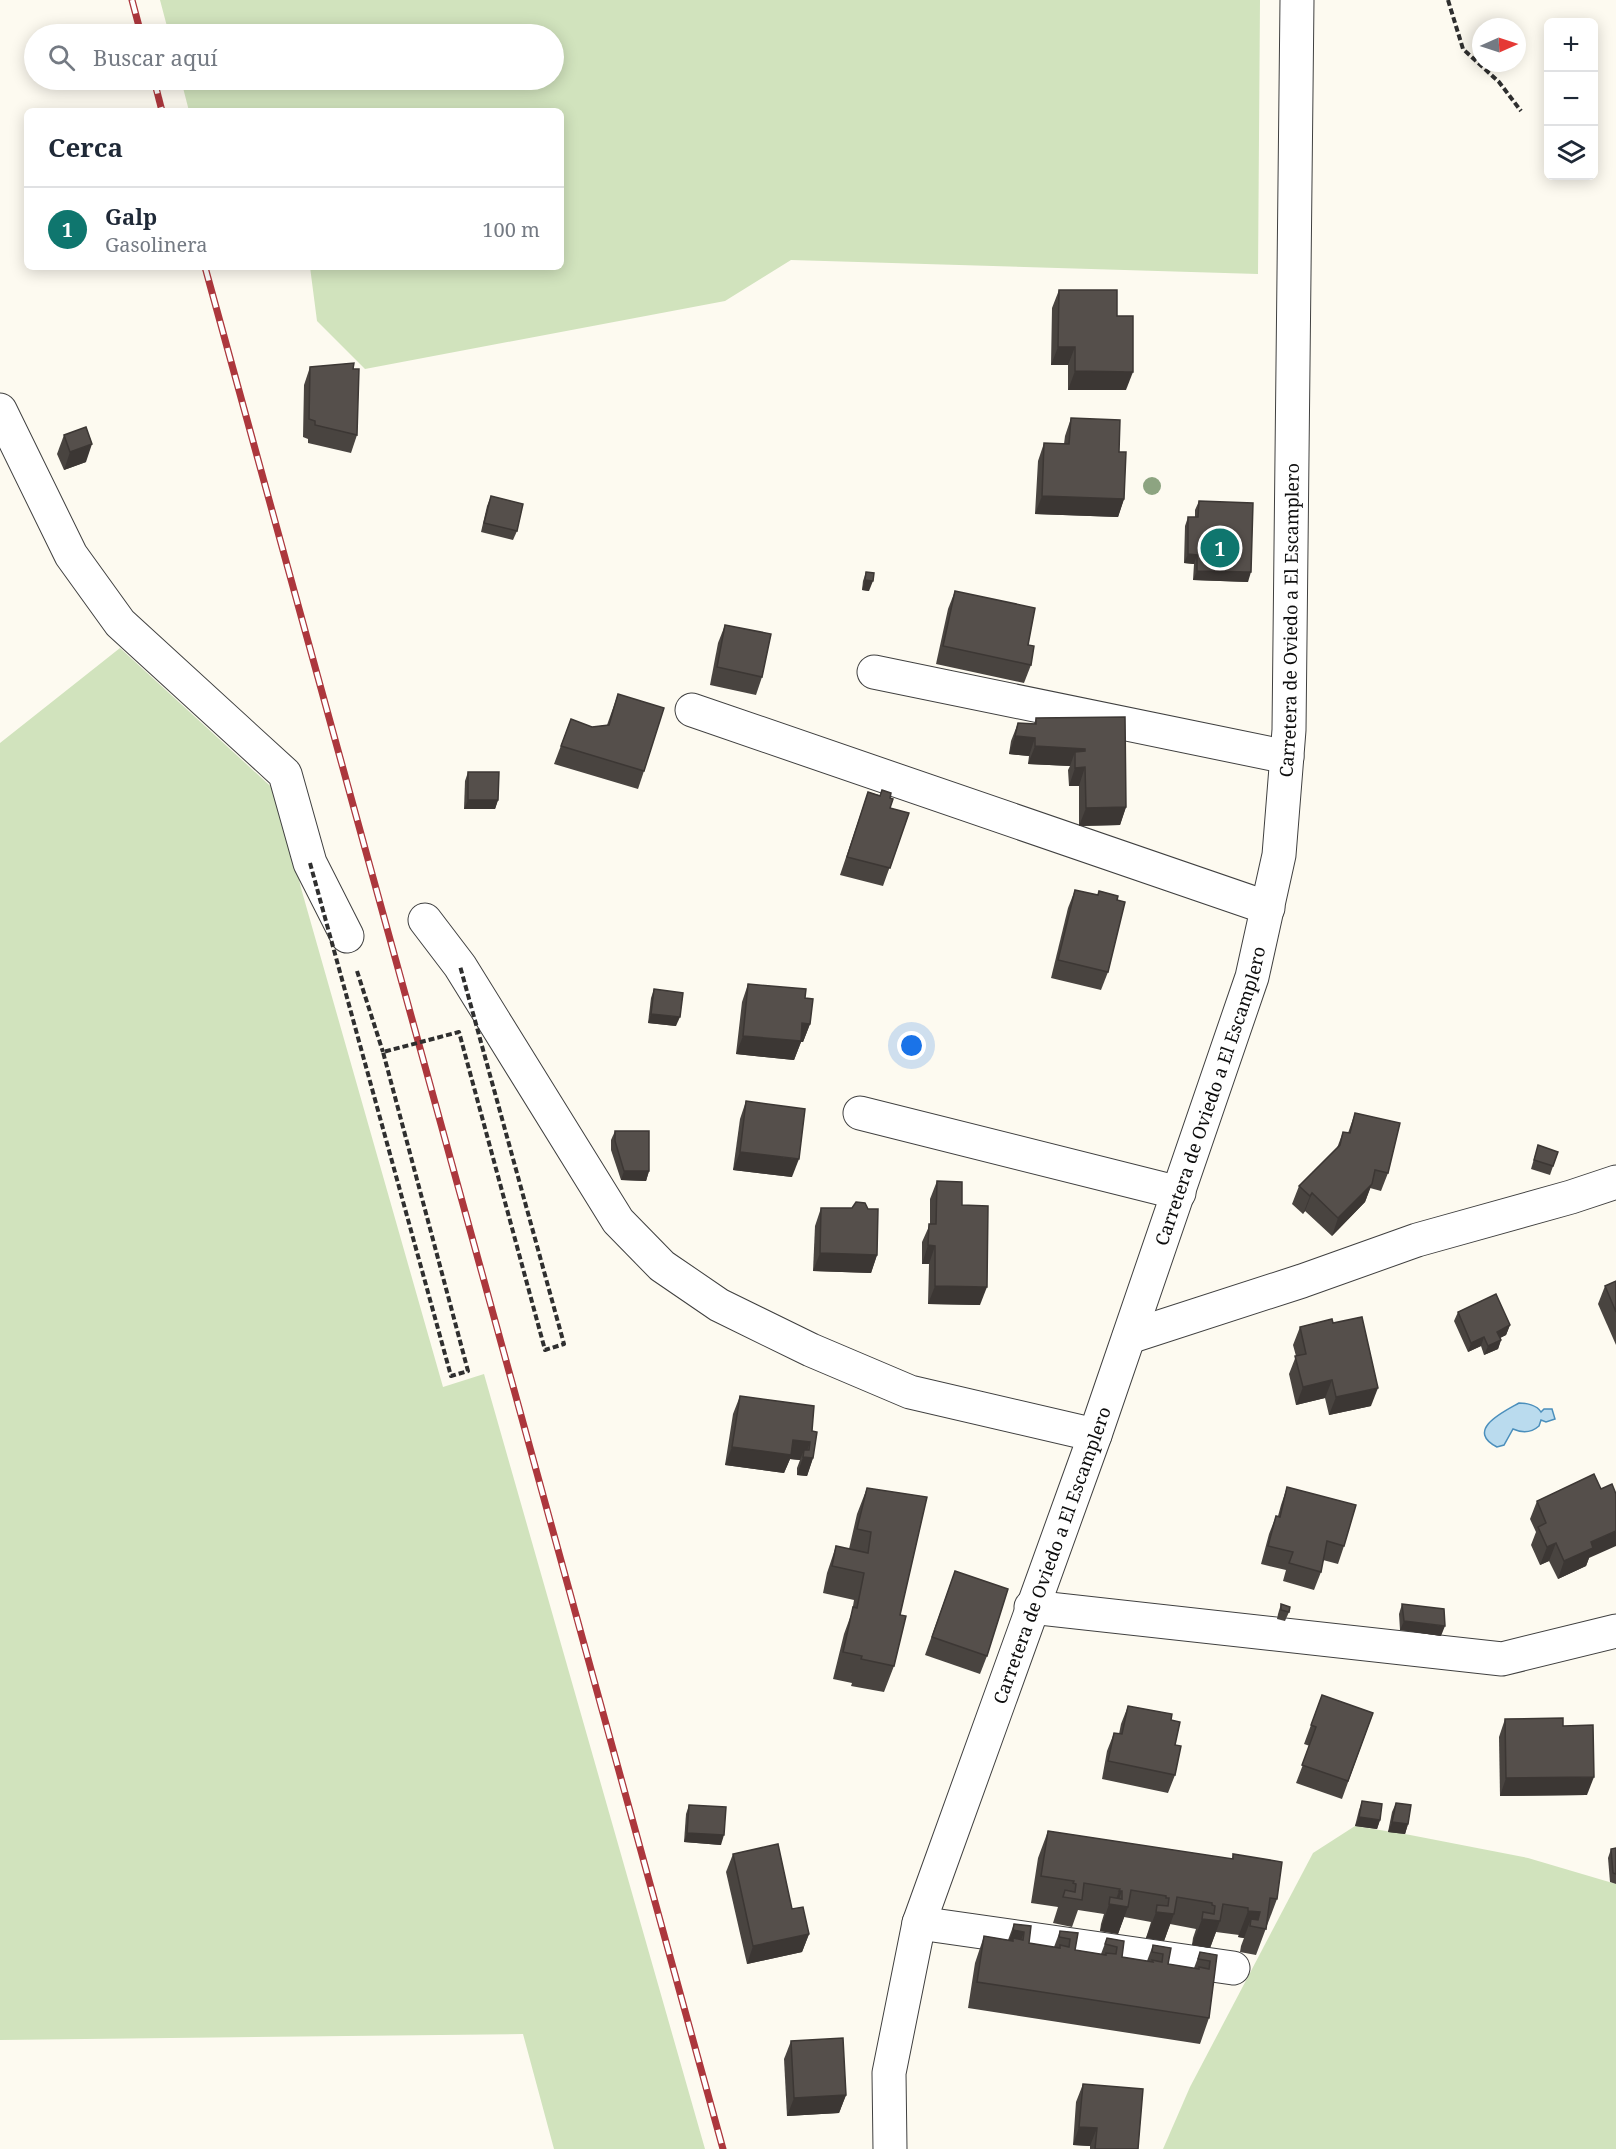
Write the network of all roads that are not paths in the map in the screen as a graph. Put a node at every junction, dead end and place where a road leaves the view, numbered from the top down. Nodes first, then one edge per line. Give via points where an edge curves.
1 (1297, 0) edge
2 (0, 410) edge
3 (874, 672) dead end
4 (692, 710) dead end
5 (1287, 757) junction
6 (1268, 908) junction
7 (425, 920) dead end
8 (346, 936) road end
9 (860, 1113) dead end
10 (1616, 1182) edge
11 (1179, 1193) junction
12 (1129, 1337) junction
13 (1095, 1435) junction
14 (1031, 1607) junction
15 (1616, 1631) edge
16 (919, 1923) junction
17 (1233, 1968) dead end
18 (890, 2149) edge

1 - 5 street, Carretera de Oviedo a El Escamplero
2 - 8 street via 71,555 120,623 285,774 310,863
3 - 5 street
4 - 6 street
5 - 6 street, Carretera de Oviedo a El Escamplero via 1279,855
6 - 11 street, Carretera de Oviedo a El Escamplero via 1252,977
7 - 13 street via 460,966 618,1221 662,1266 719,1305 910,1392
9 - 11 street
10 - 12 street via 1417,1240
11 - 12 street, Carretera de Oviedo a El Escamplero
12 - 13 street, Carretera de Oviedo a El Escamplero
13 - 14 street, Carretera de Oviedo a El Escamplero
14 - 15 street via 1502,1659
14 - 16 street, Carretera de Oviedo a El Escamplero
16 - 17 street
16 - 18 street, Carretera de Oviedo a El Escamplero via 889,2073

